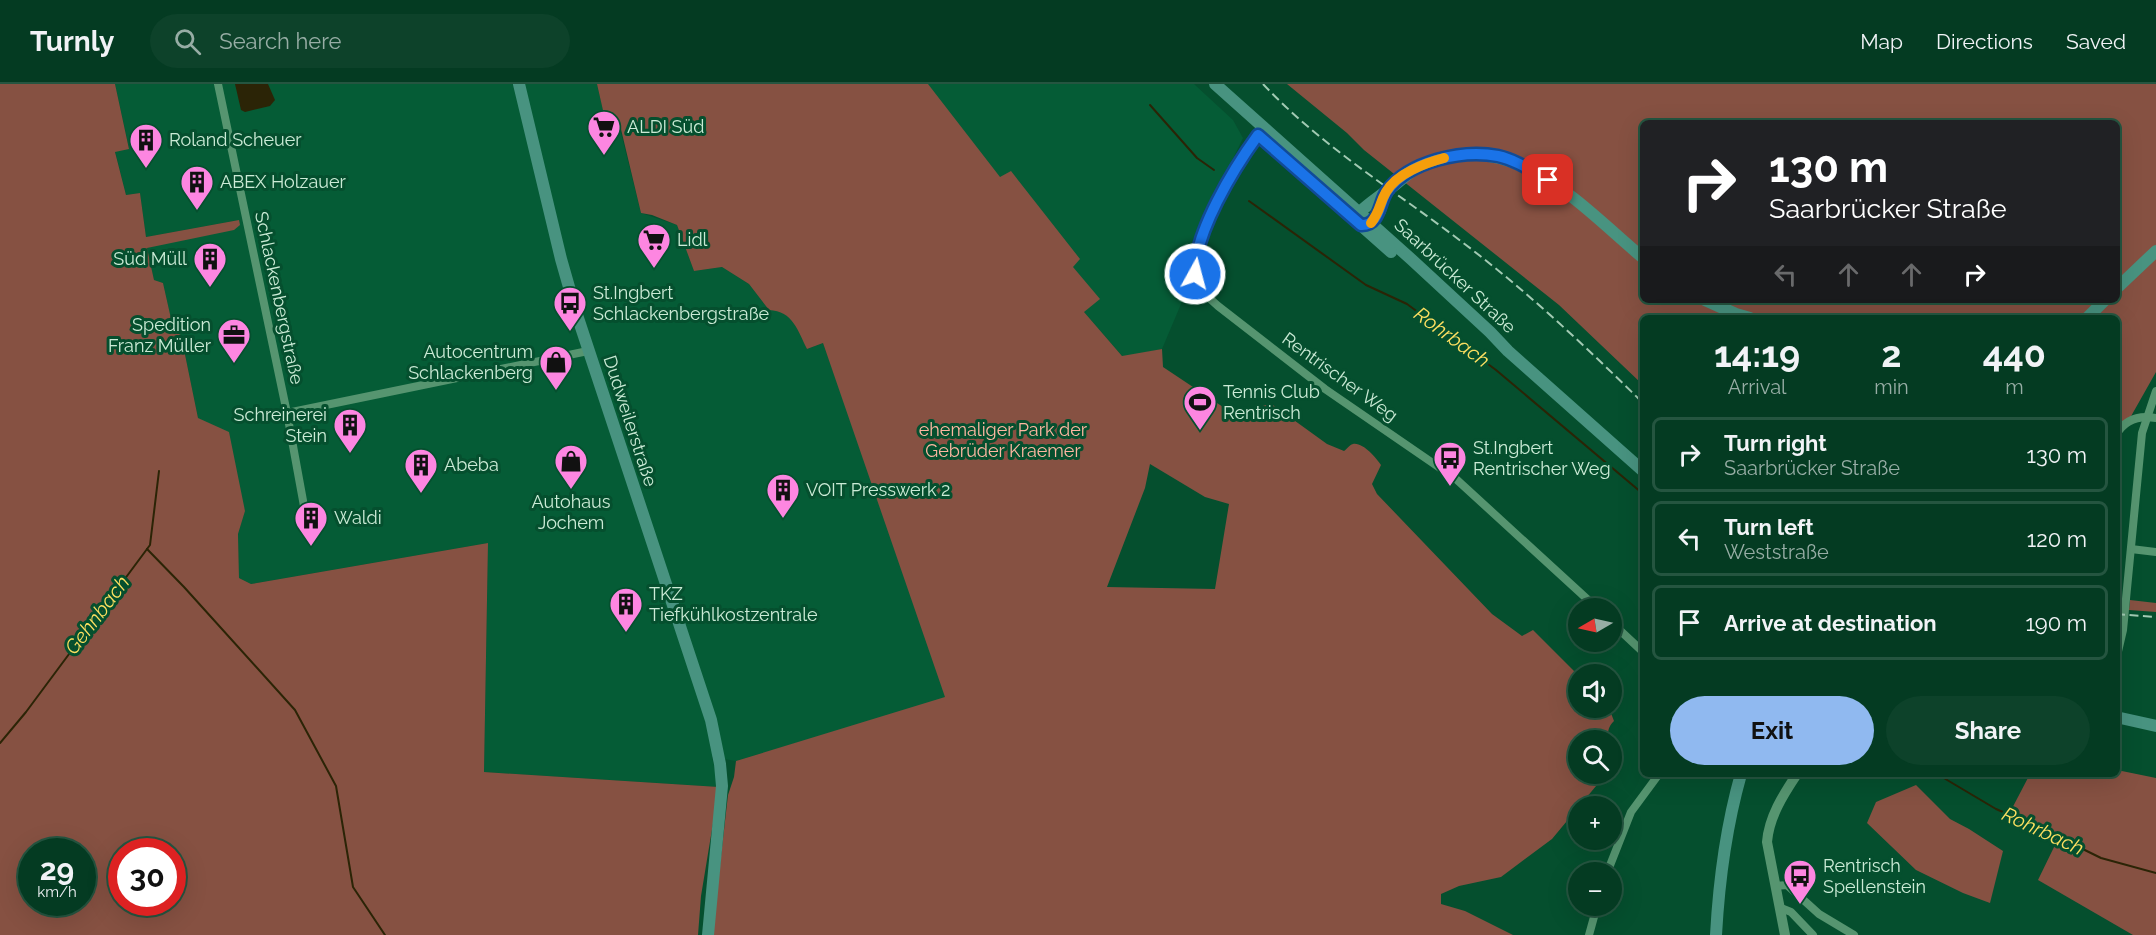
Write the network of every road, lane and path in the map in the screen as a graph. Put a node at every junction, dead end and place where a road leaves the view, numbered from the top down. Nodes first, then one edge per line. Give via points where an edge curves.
1 (218, 84) edge
2 (519, 84) edge
3 (1204, 84) edge
4 (1215, 84) edge
5 (1261, 132) junction
6 (1364, 220) junction
7 (2156, 251) edge
8 (1640, 255) edge
9 (2120, 285) edge
10 (1712, 303) edge
11 (2102, 303) edge
12 (1740, 315) edge
13 (2090, 315) edge
14 (588, 351) junction
15 (2156, 391) edge
16 (286, 413) junction
17 (2151, 417) edge
18 (2120, 431) edge
19 (1640, 468) edge
20 (308, 528) dead end
21 (2131, 549) junction
22 (2156, 552) edge
23 (2120, 592) edge
24 (2127, 593) junction
25 (1586, 598) edge
26 (1622, 632) edge
27 (2120, 643) edge
28 (1640, 649) edge
29 (2120, 718) edge
30 (2156, 726) edge
31 (1657, 777) edge
32 (1741, 777) edge
33 (1795, 777) edge
34 (1611, 862) edge
35 (1776, 886) junction
36 (1781, 908) junction
37 (1594, 916) edge
38 (708, 935) edge
39 (1589, 935) edge
40 (1716, 935) edge
41 (1785, 935) edge
42 (1813, 935) edge
43 (1854, 935) edge

1 - 16 street, Schlackenbergstraße
2 - 14 main road, Dudweilerstraße via 564,274
3 - 5 main road, Saarbrücker Straße
4 - 5 main road, Saarbrücker Straße
5 - 6 main road, Saarbrücker Straße
5 - 25 street, Rentrischer Weg via 1235,170 1201,237 1195,265 1198,288 1325,389 1456,479
6 - 8 main road via 1377,197 1409,172 1436,160 1464,154 1499,156 1548,180
6 - 19 main road, Saarbrücker Straße
7 - 9 main road
10 - 12 main road
11 - 13 main road
14 - 16 street, Schlackenbergstraße
14 - 38 main road, Dudweilerstraße via 711,720 720,764 721,805
15 - 17 street
16 - 20 street, Schlackenbergstraße
17 - 18 street via 2129,421
17 - 21 street via 2142,433
21 - 22 street
21 - 24 street
23 - 24 street
24 - 27 street
26 - 28 street
29 - 30 main road
31 - 34 street via 1631,812
32 - 40 main road via 1723,859
33 - 35 street via 1768,831 1767,852
35 - 36 street
35 - 43 street via 1787,885 1819,914
36 - 41 street
36 - 42 street via 1791,912
37 - 39 street

